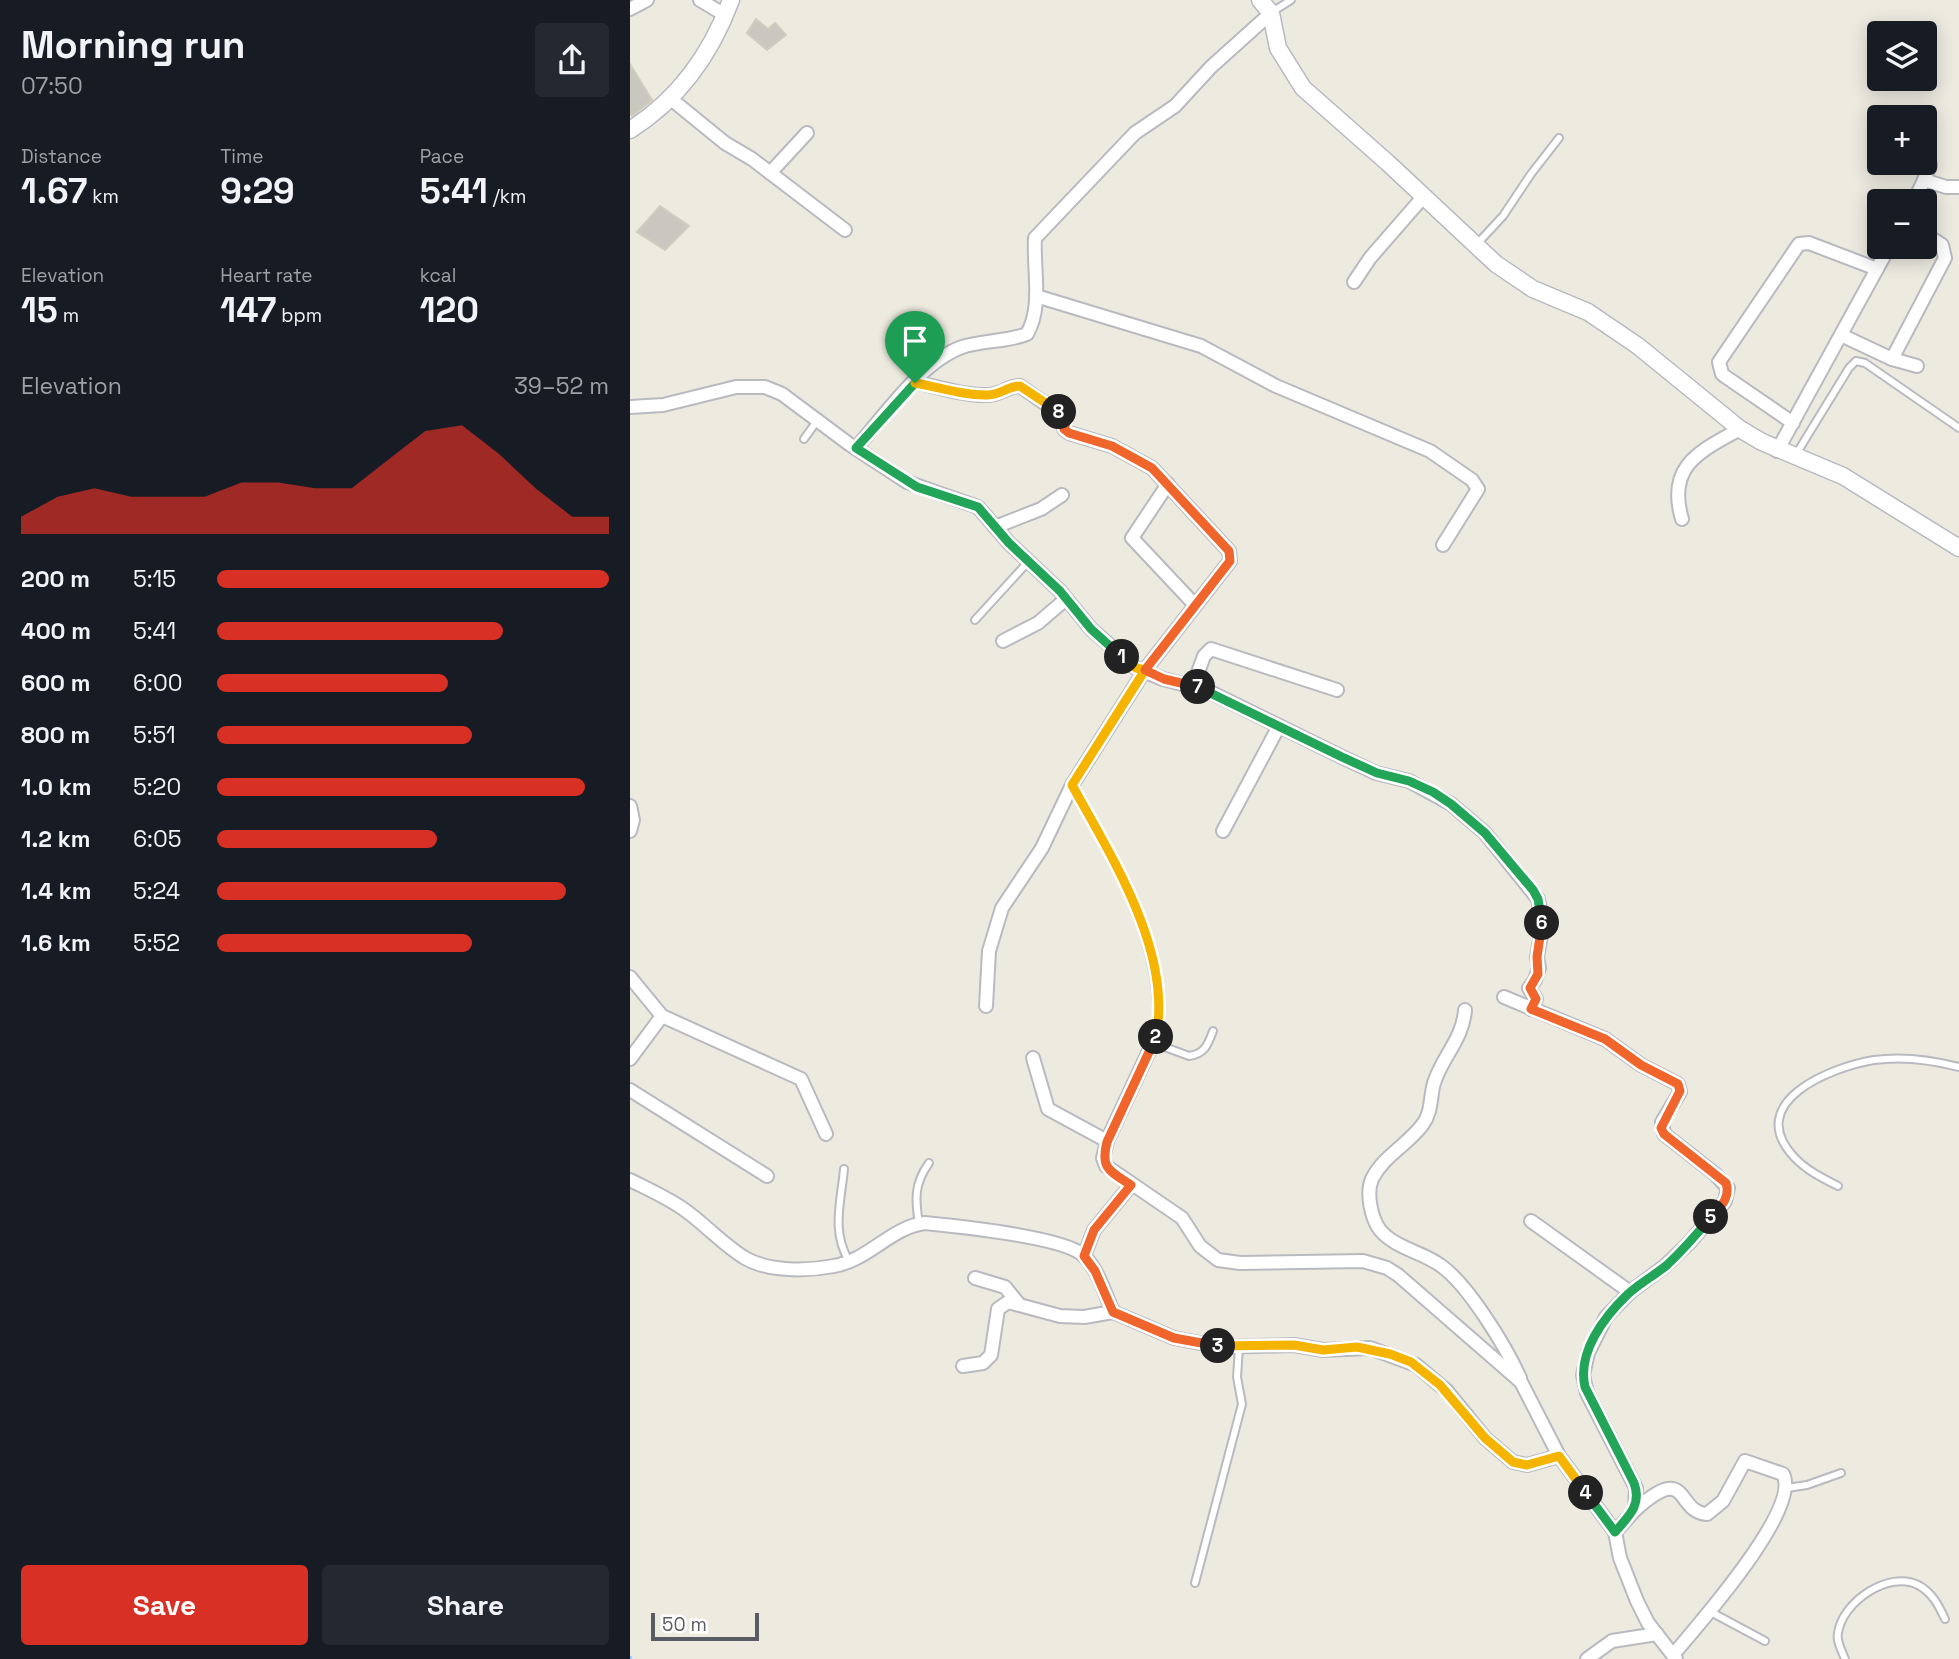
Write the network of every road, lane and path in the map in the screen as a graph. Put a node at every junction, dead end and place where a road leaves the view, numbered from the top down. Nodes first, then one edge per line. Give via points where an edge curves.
1 (647, 0) edge
2 (700, 0) edge
3 (1260, 0) edge
4 (1291, 0) edge
5 (728, 8) edge
6 (630, 9) edge
7 (1271, 13) junction
8 (671, 99) junction
9 (630, 130) edge
10 (807, 133) dead end
11 (1559, 138) dead end
12 (770, 173) junction
13 (1926, 175) edge
14 (1924, 180) junction
15 (1959, 187) edge
16 (1920, 189) edge
17 (1424, 196) junction
18 (845, 230) dead end
19 (1937, 242) edge
20 (1475, 245) junction
21 (1882, 259) edge
22 (1877, 269) junction
23 (1354, 282) dead end
24 (1037, 296) junction
25 (1841, 335) junction
26 (1892, 359) junction
27 (1917, 366) dead end
28 (915, 383) junction
29 (630, 407) edge
30 (818, 419) junction
31 (1793, 423) junction
32 (1959, 428) edge
33 (1740, 429) junction
34 (804, 439) dead end
35 (856, 448) junction
36 (1777, 451) junction
37 (1795, 456) junction
38 (1168, 484) junction
39 (1062, 495) dead end
40 (1682, 519) dead end
41 (996, 527) junction
42 (1443, 545) dead end
43 (1959, 548) edge
44 (1030, 561) junction
45 (1066, 599) junction
46 (1194, 604) junction
47 (975, 620) dead end
48 (1003, 641) dead end
49 (1145, 670) junction
50 (1193, 686) junction
51 (1336, 690) dead end
52 (1279, 726) junction
53 (1072, 785) junction
54 (630, 806) edge
55 (630, 831) edge
56 (1223, 831) dead end
57 (630, 977) edge
58 (1504, 998) dead end
59 (986, 1006) dead end
60 (1531, 1009) junction
61 (1465, 1010) dead end
62 (662, 1016) junction
63 (1213, 1031) dead end
64 (1156, 1039) junction
65 (1033, 1058) dead end
66 (630, 1059) edge
67 (1959, 1067) edge
68 (630, 1090) edge
69 (826, 1134) dead end
70 (1107, 1142) junction
71 (929, 1163) dead end
72 (844, 1169) dead end
73 (767, 1176) dead end
74 (630, 1180) edge
75 (1131, 1185) junction
76 (1838, 1186) dead end
77 (1531, 1221) dead end
78 (919, 1224) junction
79 (1084, 1256) junction
80 (849, 1262) junction
81 (975, 1278) dead end
82 (1629, 1292) junction
83 (1018, 1303) junction
84 (1113, 1312) junction
85 (1239, 1347) junction
86 (963, 1366) dead end
87 (1521, 1381) junction
88 (1559, 1456) junction
89 (1840, 1473) dead end
90 (1787, 1488) junction
91 (1635, 1510) junction
92 (1615, 1532) junction
93 (1195, 1583) dead end
94 (1709, 1611) junction
95 (1945, 1619) dead end
96 (1657, 1634) junction
97 (1765, 1641) dead end
98 (1674, 1657) edge
99 (1587, 1659) edge
100 (1846, 1659) edge

1 - 6 street
2 - 5 street
3 - 7 street
4 - 7 lane
5 - 8 street via 703,59
7 - 17 street via 1278,48 1303,88
7 - 24 street via 1175,106 1135,133 1035,238
8 - 9 street
8 - 12 street
10 - 12 street
11 - 20 lane via 1503,216
12 - 18 street
13 - 14 street
14 - 15 street
14 - 16 street
17 - 20 street
17 - 23 street
19 - 26 street via 1945,258
20 - 33 street via 1533,289 1588,312 1638,346
21 - 22 street
22 - 25 street
22 - 31 street via 1809,243 1799,244 1719,362 1722,374
24 - 28 street via 1027,334 940,356
24 - 42 street via 1201,346 1276,386 1430,451 1478,489
25 - 26 street
25 - 31 street
26 - 27 street
28 - 35 street
28 - 38 street via 984,396 1020,386 1063,416 1069,433 1132,456
29 - 30 street via 663,405 725,388 765,387
30 - 34 lane
30 - 35 street
31 - 36 street
32 - 37 lane via 1866,363 1856,361
33 - 36 street
33 - 40 street via 1700,452 1686,466 1679,484
35 - 41 street via 917,487 971,503
36 - 37 street
37 - 43 street via 1843,476
38 - 46 street via 1132,538
38 - 46 street via 1229,551 1230,561
39 - 41 street
41 - 44 street
44 - 45 street
44 - 47 lane
45 - 48 street via 1038,623
45 - 49 street via 1108,645
46 - 49 street
49 - 50 street
49 - 53 street
50 - 51 street via 1211,649
50 - 52 street
52 - 56 street
52 - 60 street via 1377,773 1424,788 1485,833 1538,899 1542,924 1538,974 1530,988 1536,999
53 - 59 street via 1052,831 996,919
53 - 64 lane via 1147,938 1157,982
54 - 55 street
57 - 62 street
58 - 60 street
60 - 82 street via 1605,1039 1678,1084 1680,1091 1662,1122 1664,1134 1728,1188 1725,1200 1689,1243
61 - 87 street via 1461,1031 1434,1082 1424,1123 1374,1175 1369,1196 1382,1232 1442,1266 1466,1291 1507,1351
62 - 66 street
62 - 69 street via 802,1079
63 - 64 lane via 1206,1047 1189,1056
64 - 70 street
65 - 70 street via 1048,1109
67 - 76 lane via 1908,1059 1875,1060 1805,1085 1786,1102 1778,1122 1791,1154
68 - 73 street
70 - 75 street via 1106,1166
71 - 78 lane via 917,1185
72 - 80 lane via 837,1224
74 - 80 street via 682,1207 748,1260 797,1268
75 - 79 street via 1094,1230
75 - 87 street via 1182,1218 1200,1246 1218,1260 1363,1261 1387,1268
77 - 82 street
78 - 79 street via 1057,1243
78 - 80 street
79 - 84 street
81 - 83 street via 1005,1287
82 - 91 street via 1595,1334 1583,1375 1588,1397 1634,1483
83 - 84 street via 1060,1316
83 - 86 street via 1008,1302 998,1309 988,1360
84 - 85 street via 1174,1338
85 - 88 street via 1357,1347 1390,1354 1411,1362 1440,1385 1485,1438 1513,1462 1527,1465
85 - 93 lane via 1237,1377 1242,1404
87 - 88 street
88 - 92 street
89 - 90 lane via 1807,1486
90 - 91 street via 1783,1474 1745,1461 1723,1502 1707,1514 1671,1489 1656,1492
90 - 94 street via 1752,1554
91 - 92 street
92 - 96 street via 1637,1601
94 - 97 lane
94 - 98 street
95 - 100 lane via 1934,1599 1916,1584 1882,1586 1856,1602 1842,1623 1838,1639
96 - 98 street
96 - 99 street via 1612,1641

